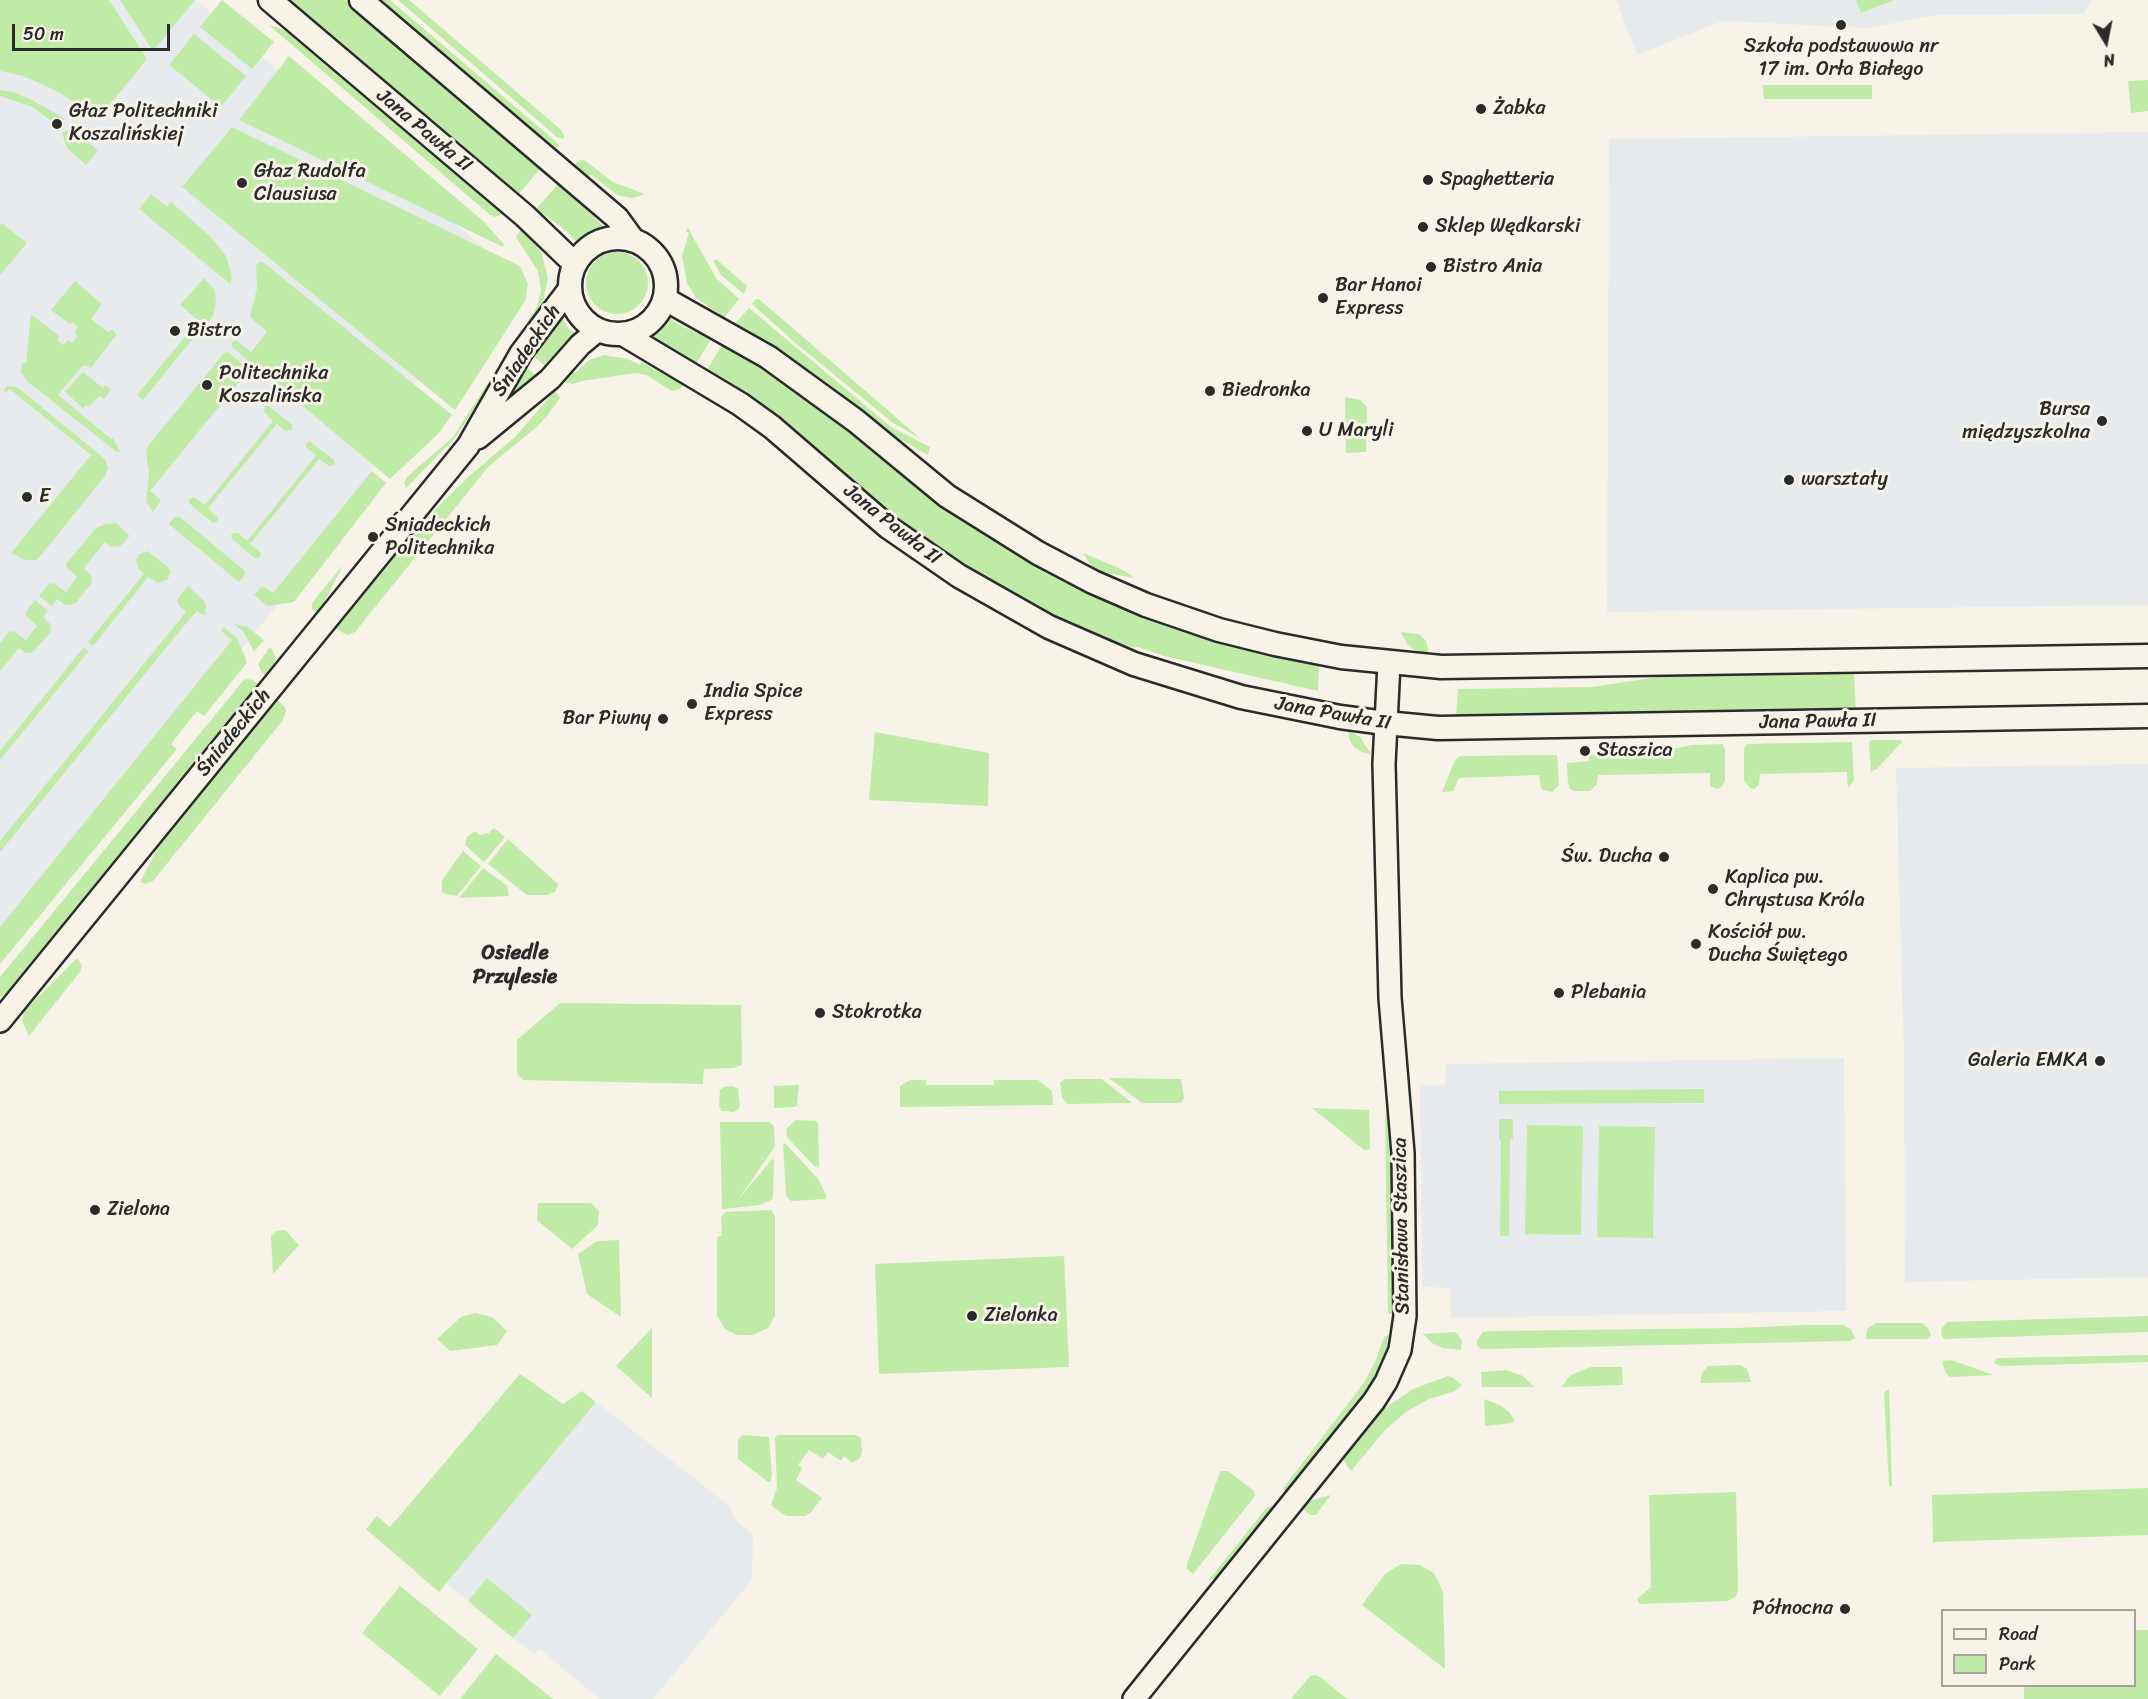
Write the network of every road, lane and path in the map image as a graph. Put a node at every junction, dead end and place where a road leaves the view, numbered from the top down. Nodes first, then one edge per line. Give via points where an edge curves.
1 (270, 0) edge
2 (361, 0) edge
3 (633, 240) junction
4 (575, 264) junction
5 (570, 288) junction
6 (665, 299) junction
7 (598, 330) junction
8 (623, 334) junction
9 (468, 446) junction
10 (2148, 656) edge
11 (1389, 663) junction
12 (2148, 717) edge
13 (1385, 723) junction
14 (0, 1021) edge
15 (1134, 1699) edge

1 - 4 main road, Jana Pawła II via 525,216
2 - 3 main road via 617,218
3 - 4 main road via 606,239 593,244
3 - 6 main road via 646,246 663,268
4 - 5 main road
5 - 7 main road via 578,313
5 - 9 street, Śniadeckich via 520,353
6 - 8 main road via 656,316 641,328
6 - 11 main road via 768,357 981,519 1093,582 1219,630 1341,657
7 - 8 main road
7 - 9 street, Śniadeckich via 550,379
8 - 13 main road, Jana Pawła II via 772,427 888,527 959,576 1050,627 1152,670 1241,697
9 - 14 street, Śniadeckich
10 - 11 main road via 1491,667
11 - 13 street, Stanisława Staszica
12 - 13 main road, Jana Pawła II via 1438,728
13 - 15 street, Stanisława Staszica via 1390,998 1403,1153 1405,1316 1400,1350 1374,1401

